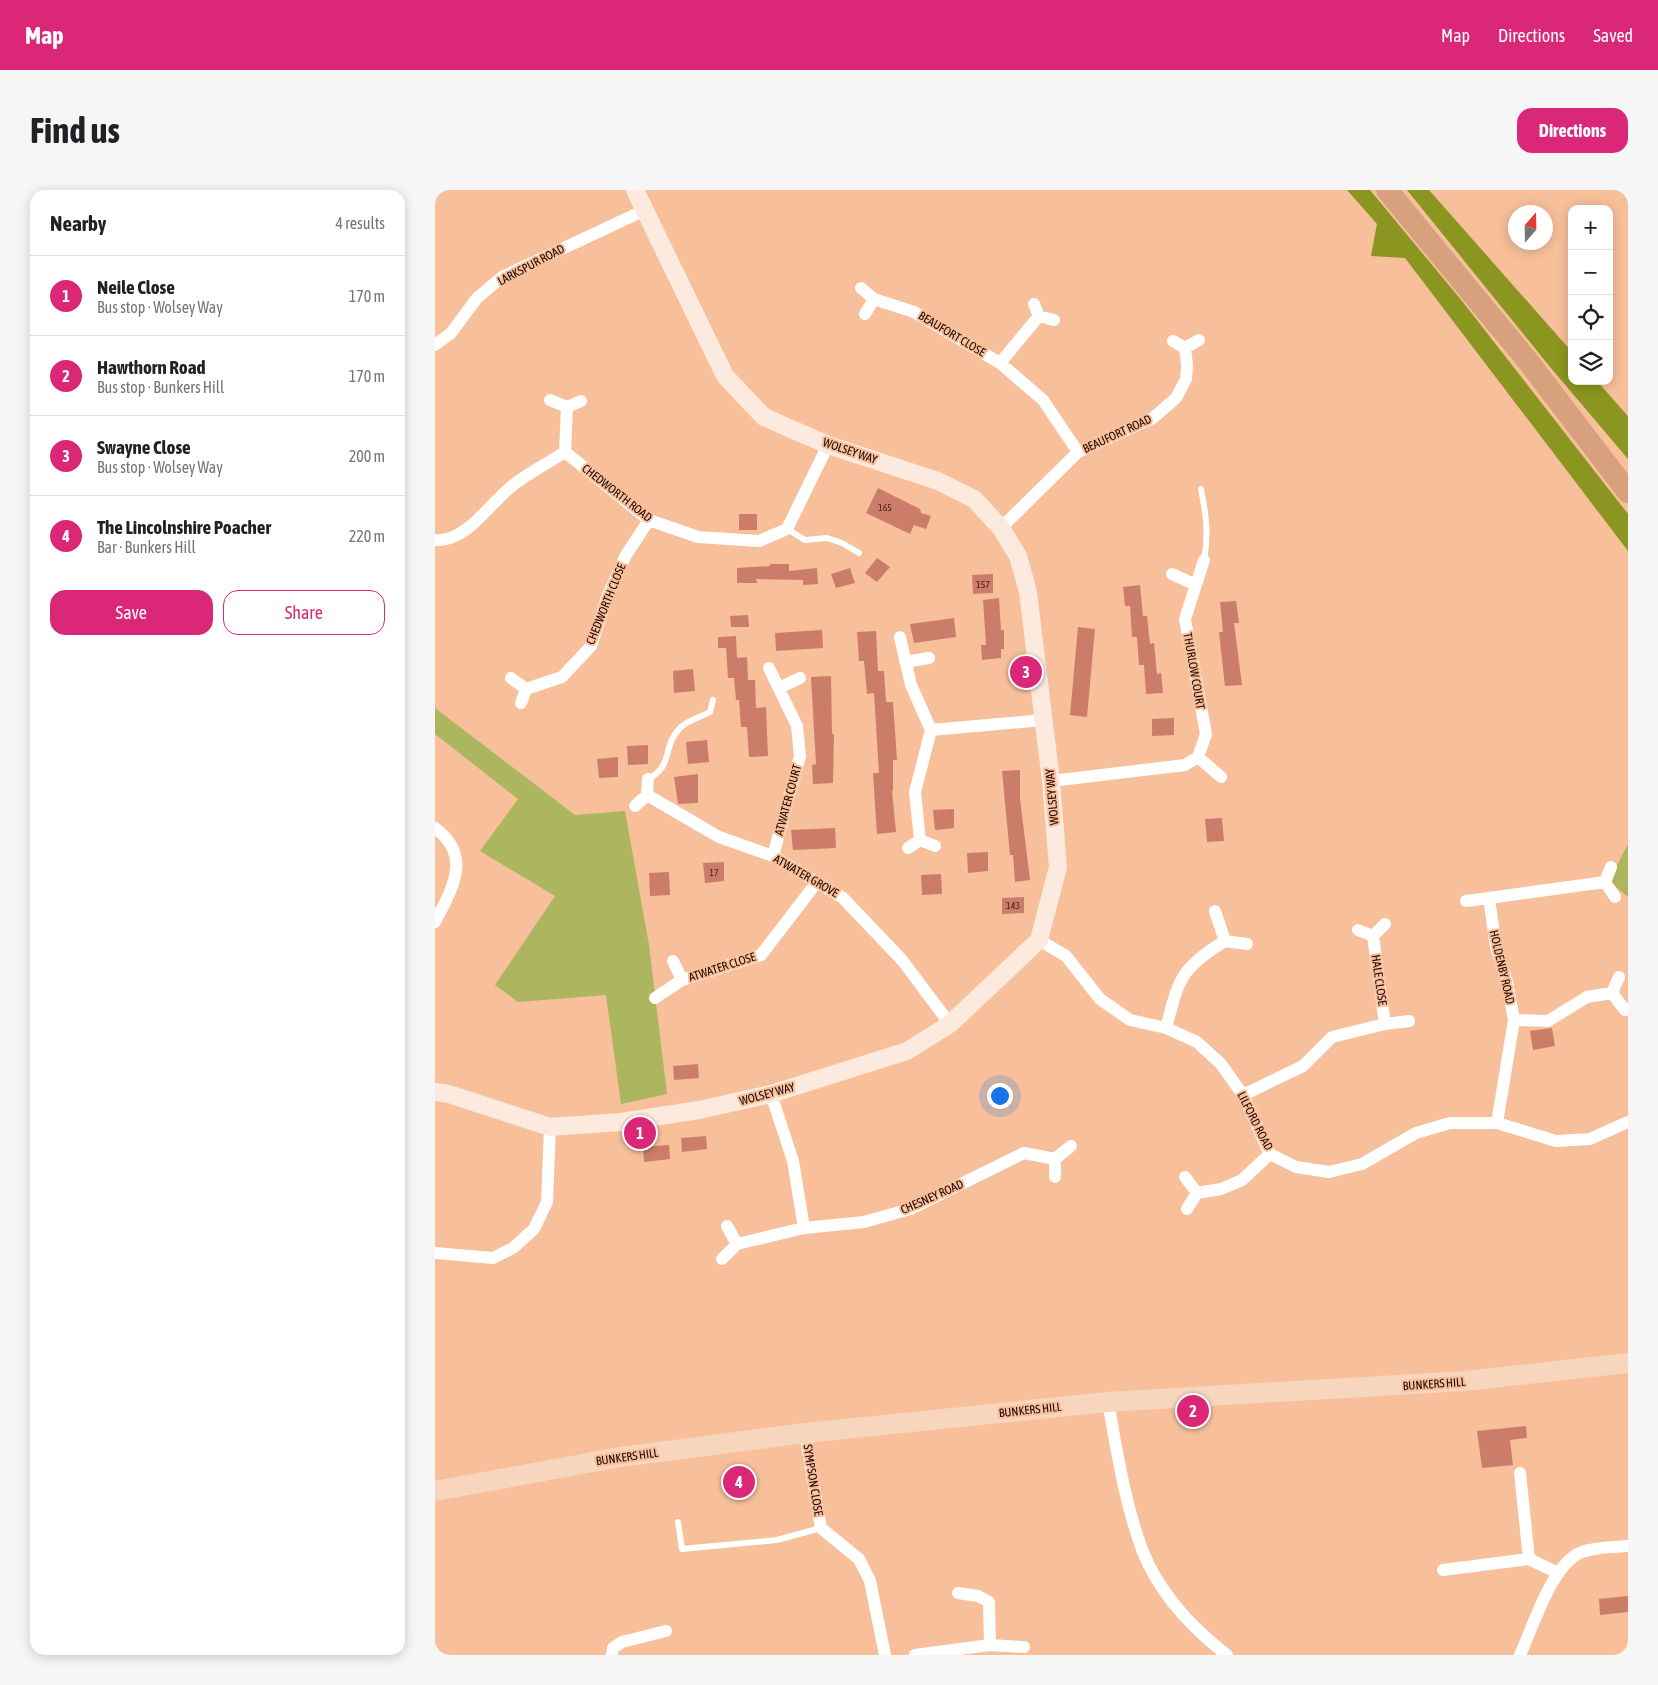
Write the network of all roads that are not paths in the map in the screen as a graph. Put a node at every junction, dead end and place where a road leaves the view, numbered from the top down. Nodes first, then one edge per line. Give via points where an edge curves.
1 (635, 190) edge
2 (1387, 190) edge
3 (645, 210) junction
4 (861, 288) dead end
5 (874, 299) junction
6 (1034, 304) dead end
7 (865, 314) dead end
8 (1039, 316) junction
9 (1054, 320) dead end
10 (1199, 340) dead end
11 (1173, 342) dead end
12 (435, 344) edge
13 (1185, 348) junction
14 (1000, 363) junction
15 (550, 400) dead end
16 (581, 401) dead end
17 (567, 407) junction
18 (828, 444) junction
19 (565, 452) junction
20 (1078, 452) junction
21 (1201, 489) dead end
22 (1628, 492) edge
23 (649, 520) junction
24 (1001, 528) junction
25 (787, 529) junction
26 (435, 540) edge
27 (859, 553) dead end
28 (1204, 560) joint
29 (1172, 574) dead end
30 (1196, 585) junction
31 (900, 637) dead end
32 (929, 658) dead end
33 (905, 662) junction
34 (769, 668) dead end
35 (511, 678) dead end
36 (800, 678) dead end
37 (779, 688) junction
38 (526, 689) junction
39 (713, 700) dead end
40 (521, 703) dead end
41 (1043, 720) junction
42 (931, 730) junction
43 (1198, 757) junction
44 (1221, 777) dead end
45 (648, 779) joint
46 (1051, 781) junction
47 (647, 795) junction
48 (635, 806) dead end
49 (435, 828) edge
50 (920, 840) junction
51 (935, 846) dead end
52 (908, 848) dead end
53 (773, 856) junction
54 (1611, 867) dead end
55 (817, 882) junction
56 (1605, 882) junction
57 (1615, 897) dead end
58 (1489, 898) junction
59 (1466, 902) dead end
60 (1215, 911) dead end
61 (435, 922) edge
62 (1385, 924) dead end
63 (1358, 930) dead end
64 (1373, 936) junction
65 (1039, 940) junction
66 (1225, 941) junction
67 (1247, 944) dead end
68 (673, 961) dead end
69 (1619, 977) dead end
70 (682, 980) junction
71 (1612, 993) junction
72 (655, 998) dead end
73 (1625, 1010) dead end
74 (1514, 1020) junction
75 (1409, 1021) dead end
76 (950, 1024) junction
77 (1385, 1024) junction
78 (1166, 1028) junction
79 (435, 1092) edge
80 (771, 1094) junction
81 (1243, 1095) junction
82 (1628, 1122) edge
83 (1497, 1124) junction
84 (550, 1127) junction
85 (1071, 1146) dead end
86 (1270, 1154) junction
87 (1055, 1159) junction
88 (1055, 1177) dead end
89 (1185, 1177) dead end
90 (1197, 1193) junction
91 (1187, 1209) dead end
92 (727, 1226) dead end
93 (804, 1228) junction
94 (737, 1244) junction
95 (435, 1252) edge
96 (722, 1258) dead end
97 (1628, 1363) edge
98 (1108, 1402) junction
99 (805, 1433) junction
100 (1520, 1473) dead end
101 (435, 1491) edge
102 (678, 1522) dead end
103 (821, 1528) junction
104 (1628, 1546) edge
105 (1529, 1559) junction
106 (1443, 1570) dead end
107 (1558, 1573) junction
108 (957, 1593) dead end
109 (665, 1631) dead end
110 (990, 1645) junction
111 (1024, 1647) dead end
112 (612, 1655) edge
113 (885, 1655) edge
114 (915, 1655) edge
115 (1227, 1655) edge
116 (1520, 1655) edge

1 - 3 street, WOLSEY WAY
2 - 22 highway via 1527,360
3 - 12 street, LARKSPUR ROAD via 502,277 477,298 451,333
3 - 18 street, WOLSEY WAY via 725,376 764,417
4 - 5 street, BEAUFORT CLOSE
5 - 7 street
5 - 14 street, BEAUFORT CLOSE via 914,312
6 - 8 street
8 - 9 street
8 - 14 street, BEAUFORT CLOSE
10 - 13 street
11 - 13 street
13 - 20 street, BEAUFORT ROAD via 1185,379 1176,398 1153,418
14 - 20 street, BEAUFORT CLOSE via 1043,400
15 - 17 street
16 - 17 street
17 - 19 street
18 - 24 street, WOLSEY WAY via 938,481 974,499
18 - 25 street
19 - 23 street, CHEDWORTH ROAD
19 - 26 street via 512,486 464,530 446,541
20 - 24 street, BEAUFORT ROAD
21 - 28 lane via 1208,523
23 - 25 street, CHEDWORTH ROAD via 698,537 750,541 759,541
23 - 38 street, CHEDWORTH CLOSE via 626,555 591,646 561,677
24 - 41 street, WOLSEY WAY via 1018,556 1028,592
25 - 27 lane via 805,540 827,538
28 - 30 street, THURLOW COURT
29 - 30 street
30 - 43 street, THURLOW COURT via 1185,619 1205,734
31 - 33 street
32 - 33 street
33 - 42 street via 911,685
34 - 37 street, ATWATER COURT
35 - 38 street
36 - 37 street
37 - 53 street, ATWATER COURT via 797,726 800,756
38 - 40 street
39 - 45 lane via 709,712 682,726 669,743 664,766
41 - 42 street
41 - 46 street, WOLSEY WAY
42 - 50 street via 915,792
43 - 44 street
43 - 46 street via 1185,765
45 - 47 street
46 - 65 street, WOLSEY WAY via 1058,867
47 - 48 street
47 - 53 street, ATWATER GROVE via 719,837
49 - 61 street via 446,836 457,859 455,882
50 - 51 street
50 - 52 street
53 - 55 street, ATWATER GROVE
54 - 56 street
55 - 70 street, ATWATER CLOSE via 761,955
55 - 76 street, ATWATER GROVE via 843,898 901,960
56 - 57 street
56 - 58 street
58 - 59 street
58 - 74 street, HOLDENBY ROAD via 1496,947
60 - 66 street
62 - 64 street
63 - 64 street
64 - 77 street, HALE CLOSE
65 - 76 street, WOLSEY WAY
65 - 78 street, LILFORD ROAD via 1067,956 1100,999 1130,1020
66 - 67 street
66 - 78 street via 1200,956 1179,980
68 - 70 street, ATWATER CLOSE
69 - 71 street
70 - 72 street, ATWATER CLOSE
71 - 73 street
71 - 74 street via 1587,997 1548,1020
74 - 83 street, HOLDENBY ROAD
75 - 77 street, HALE CLOSE
76 - 80 street, WOLSEY WAY via 907,1051
77 - 81 street, HALE CLOSE via 1332,1037 1303,1066
78 - 81 street, LILFORD ROAD via 1197,1042 1221,1064
79 - 84 street, WOLSEY WAY
80 - 84 street, WOLSEY WAY via 625,1122
80 - 93 street via 793,1162
81 - 86 street, LILFORD ROAD
82 - 83 street, LILFORD ROAD via 1590,1139 1556,1141
83 - 86 street, LILFORD ROAD via 1450,1123 1416,1133 1362,1164 1329,1172 1296,1167
84 - 95 street via 547,1202 534,1229 513,1248 493,1258
85 - 87 street
86 - 90 street via 1242,1180
87 - 88 street
87 - 93 street, CHESNEY ROAD via 1024,1153 910,1209 865,1222
89 - 90 street
90 - 91 street
92 - 94 street
93 - 94 street, CHESNEY ROAD
94 - 96 street, CHESNEY ROAD
97 - 98 main road, BUNKERS HILL via 1409,1386
98 - 99 main road, BUNKERS HILL
98 - 115 street via 1143,1552 1182,1614
99 - 101 main road, BUNKERS HILL via 620,1457
99 - 103 street, SYMPSON CLOSE
100 - 105 street
102 - 103 lane via 681,1550 777,1540
103 - 113 street, SYMPSON CLOSE via 859,1559 869,1581
104 - 107 street via 1582,1552 1570,1559
105 - 106 street
105 - 107 street
107 - 116 street
108 - 110 street via 978,1596 989,1602
109 - 112 street via 622,1642 613,1648
110 - 111 street
110 - 114 street

